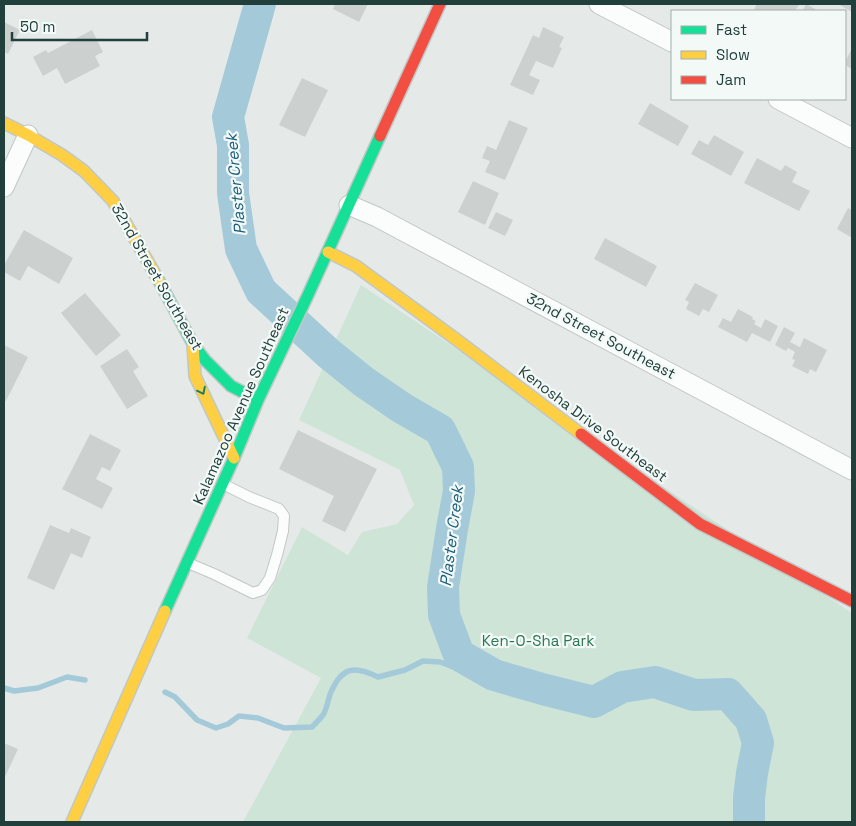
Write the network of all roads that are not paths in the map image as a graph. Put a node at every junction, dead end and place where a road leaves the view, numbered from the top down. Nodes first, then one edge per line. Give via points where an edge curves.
1 (440, 4) edge
2 (599, 4) edge
3 (671, 41) edge
4 (780, 100) edge
5 (4, 123) edge
6 (28, 135) junction
7 (852, 138) edge
8 (4, 187) edge
9 (348, 204) junction
10 (328, 252) junction
11 (193, 344) junction
12 (258, 400) junction
13 (234, 458) junction
14 (852, 470) edge
15 (223, 484) junction
16 (187, 563) junction
17 (852, 601) edge
18 (72, 822) edge

1 - 9 main road, Kalamazoo Avenue Southeast
2 - 3 street
4 - 7 street
5 - 6 main road, 32nd Street Southeast
6 - 8 street
6 - 11 main road, 32nd Street Southeast via 84,171 113,200
9 - 10 main road, Kalamazoo Avenue Southeast
9 - 14 street, 32nd Street Southeast
10 - 12 main road, Kalamazoo Avenue Southeast
10 - 17 main road, Kenosha Drive Southeast via 356,266 458,340 700,524
11 - 12 main road, 32nd Street Southeast via 231,386
11 -> 13 main road via 195,376
12 - 13 main road, Kalamazoo Avenue Southeast
13 - 15 main road, Kalamazoo Avenue Southeast
15 - 16 main road, Kalamazoo Avenue Southeast
15 - 16 lane via 279,508 284,516 278,555 270,578 262,590 253,593
16 - 18 main road, Kalamazoo Avenue Southeast

